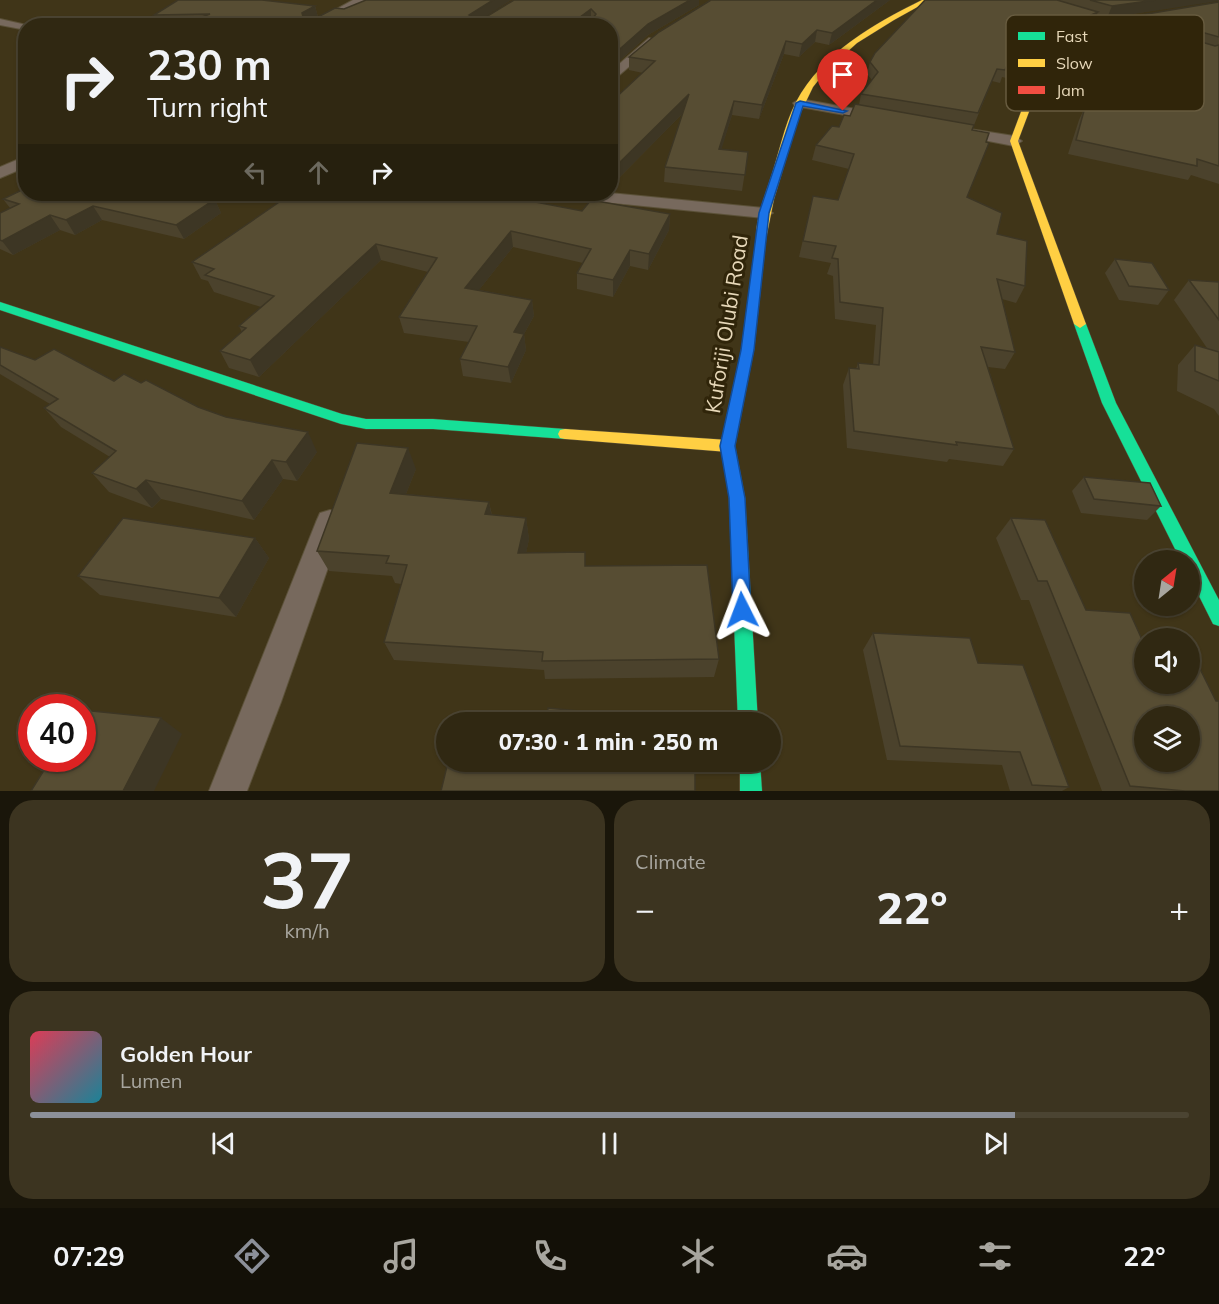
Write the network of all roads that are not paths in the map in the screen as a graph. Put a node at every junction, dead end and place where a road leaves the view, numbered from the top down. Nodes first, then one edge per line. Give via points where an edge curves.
1 (361, 0) edge
2 (1028, 0) edge
3 (922, 1) edge
4 (1219, 6) edge
5 (1079, 15) edge
6 (1164, 15) edge
7 (326, 18) edge
8 (0, 22) edge
9 (18, 25) edge
10 (662, 35) edge
11 (618, 72) edge
12 (800, 103) junction
13 (1025, 111) edge
14 (902, 121) edge
15 (946, 129) edge
16 (1014, 141) junction
17 (18, 165) edge
18 (0, 173) edge
19 (618, 198) edge
20 (764, 213) junction
21 (0, 306) edge
22 (728, 446) junction
23 (341, 490) edge
24 (1219, 618) edge
25 (747, 712) edge
26 (750, 772) edge
27 (228, 791) edge
28 (751, 791) edge

1 - 7 street
2 - 5 street
3 - 12 street, Kuforiji Olubi Road via 834,58
4 - 6 street
8 - 9 street
10 - 11 street
12 - 14 street
12 - 20 street, Kuforiji Olubi Road
13 - 16 street
15 - 16 street
16 - 24 street via 1109,403
17 - 18 street
19 - 20 street
20 - 22 street, Kuforiji Olubi Road via 747,350
21 - 22 street via 340,419 362,435 433,424
22 - 25 street, Kuforiji Olubi Road via 737,498
23 - 27 street
26 - 28 street

